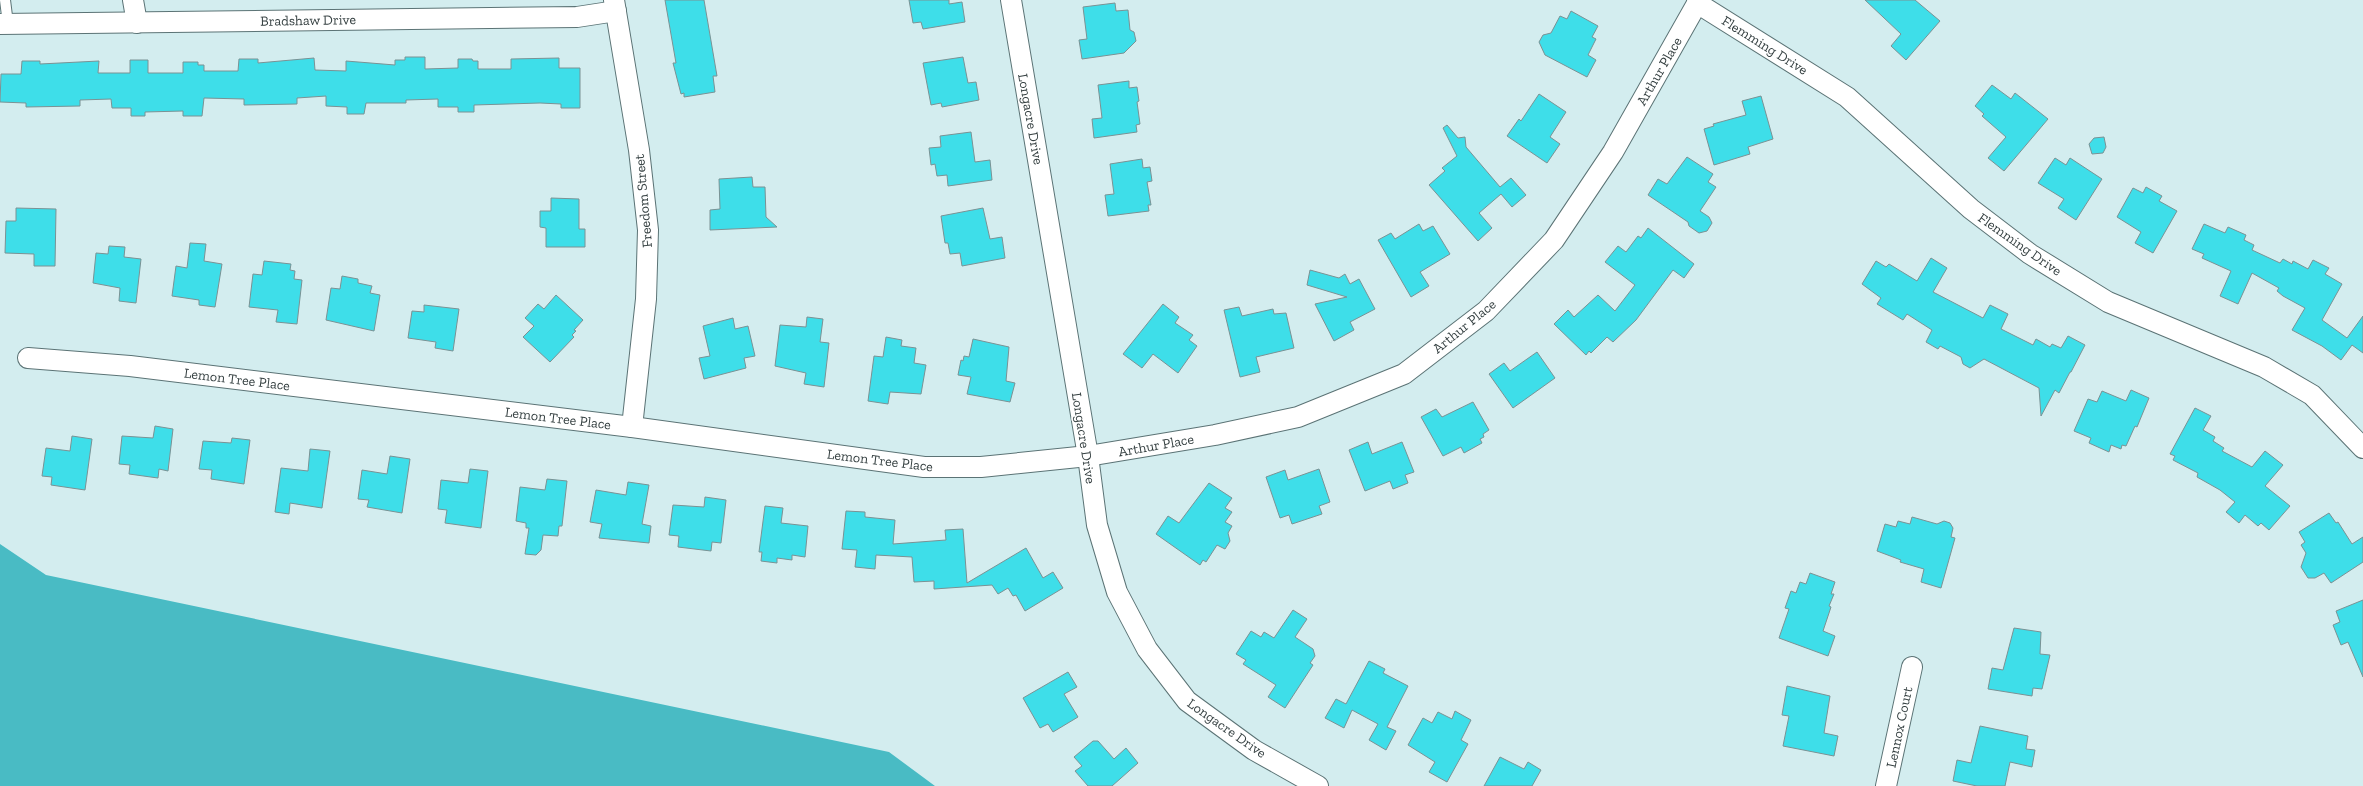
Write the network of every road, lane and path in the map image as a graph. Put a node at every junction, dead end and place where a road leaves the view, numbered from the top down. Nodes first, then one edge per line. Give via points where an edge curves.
1 (4, 0) edge
2 (133, 0) edge
3 (1011, 0) edge
4 (1698, 2) edge
5 (615, 6) edge
6 (137, 22) junction
7 (4, 24) edge
8 (28, 358) dead end
9 (632, 428) junction
10 (2363, 448) edge
11 (1088, 456) junction
12 (1912, 667) dead end
13 (1318, 786) edge
14 (1886, 786) edge

1 - 7 lane
2 - 6 street
3 - 11 street, Longacre Drive
4 - 10 street, Flemming Drive via 1847,97 1971,209 2030,254 2108,302 2271,371 2312,395
4 - 11 street, Arthur Place via 1613,152 1554,240 1486,311 1404,374 1298,417 1215,435
5 - 6 street, Bradshaw Drive via 576,17
5 - 9 street, Freedom Street via 639,150 648,230 646,299
6 - 7 street, Bradshaw Drive
8 - 9 street, Lemon Tree Place via 130,366
9 - 11 street, Lemon Tree Place via 924,467 982,467
11 - 13 street, Longacre Drive via 1097,525 1117,592 1147,649 1187,701 1254,750
12 - 14 street, Lennox Court

